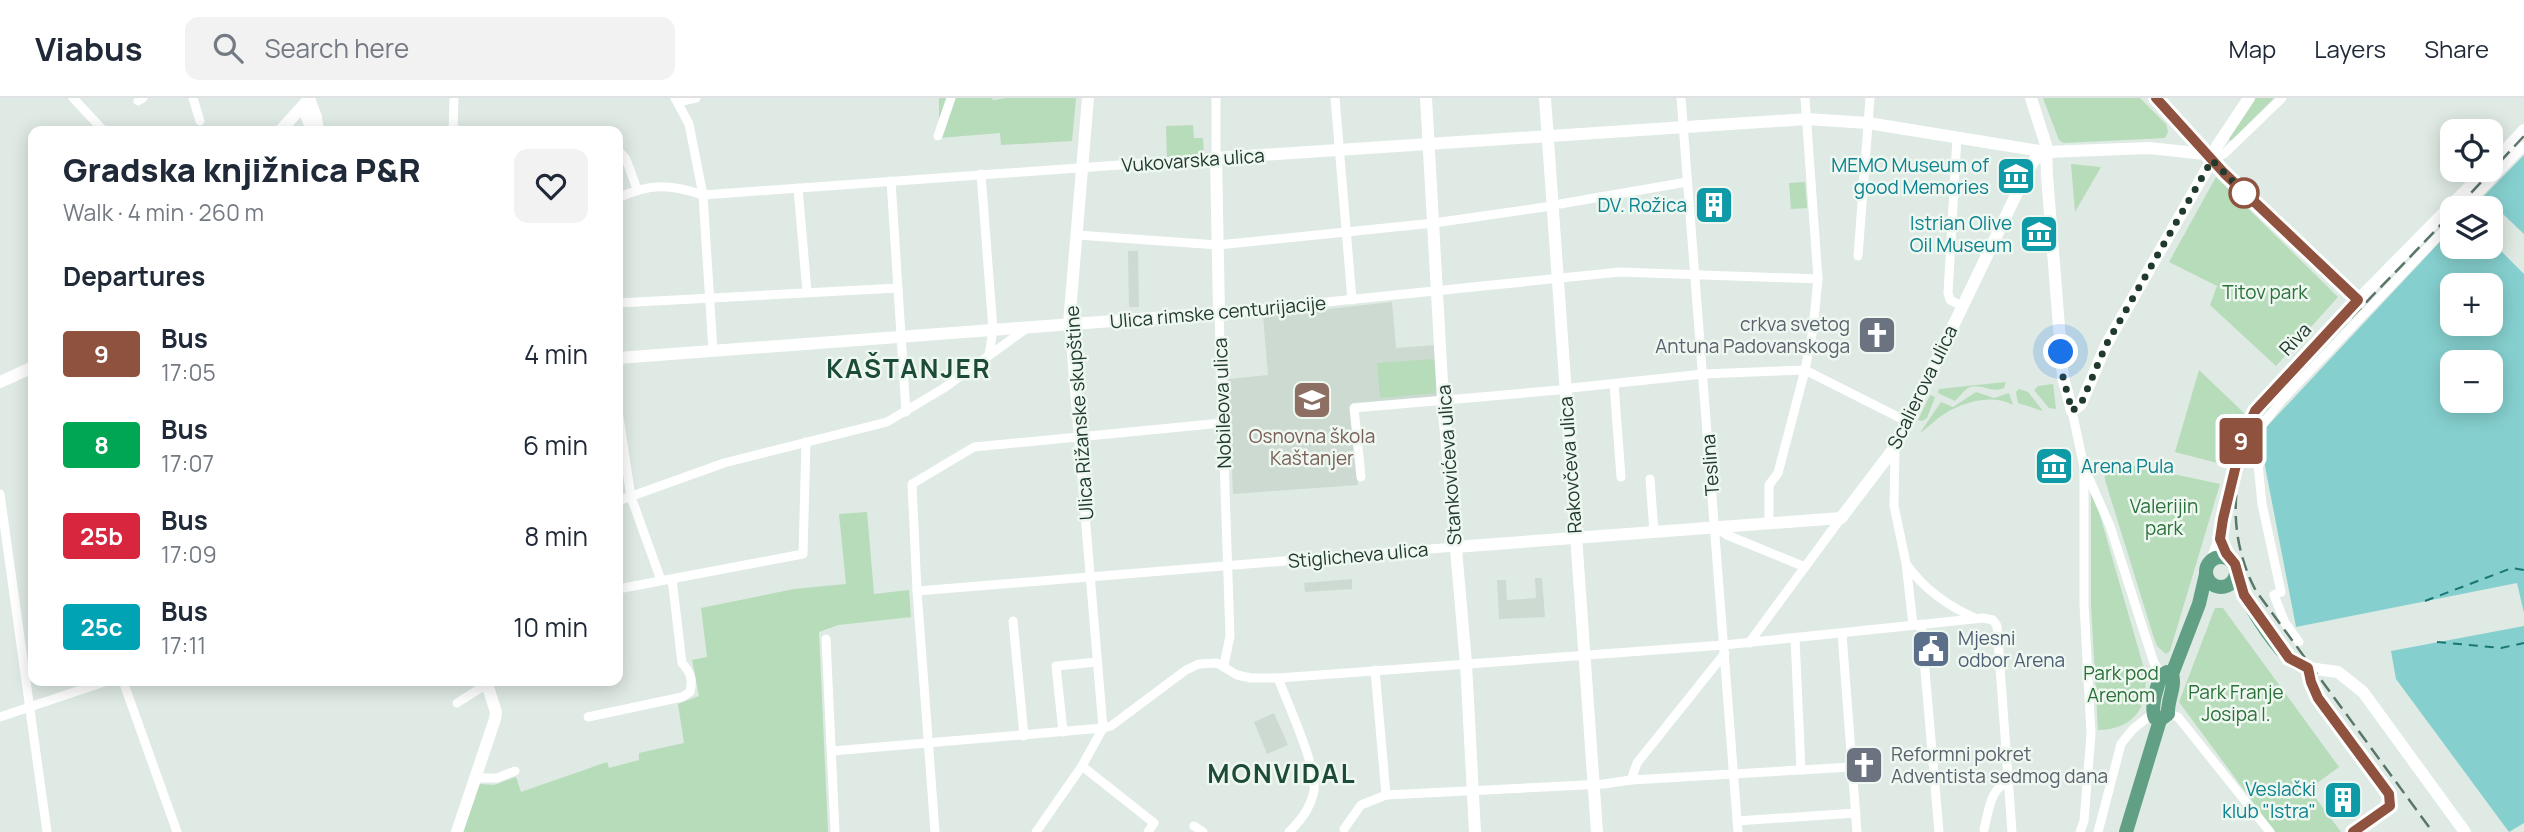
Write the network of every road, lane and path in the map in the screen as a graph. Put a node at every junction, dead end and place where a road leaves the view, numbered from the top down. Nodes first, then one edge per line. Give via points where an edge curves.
1 (73, 98) edge
2 (193, 98) edge
3 (454, 98) edge
4 (696, 98) edge
5 (951, 98) edge
6 (1088, 98) edge
7 (1216, 98) edge
8 (1335, 98) edge
9 (1426, 98) edge
10 (1545, 98) edge
11 (1681, 98) edge
12 (1805, 98) edge
13 (1870, 98) edge
14 (2031, 98) edge
15 (2156, 98) edge
16 (2249, 98) edge
17 (2282, 98) edge
18 (308, 100) edge
19 (676, 100) edge
20 (1807, 118) junction
21 (200, 121) dead end
22 (1868, 122) junction
23 (2178, 122) junction
24 (99, 126) edge
25 (285, 126) edge
26 (311, 126) edge
27 (317, 126) edge
28 (453, 126) edge
29 (1683, 126) junction
30 (2524, 130) edge
31 (938, 136) dead end
32 (1548, 136) junction
33 (1957, 137) junction
34 (1430, 144) junction
35 (2524, 146) edge
36 (2171, 149) junction
37 (1339, 151) junction
38 (2046, 152) junction
39 (2503, 152) edge
40 (623, 156) edge
41 (2208, 157) junction
42 (1216, 158) junction
43 (1082, 167) junction
44 (981, 174) junction
45 (891, 181) junction
46 (1687, 182) junction
47 (2474, 182) edge
48 (798, 188) junction
49 (637, 189) junction
50 (703, 195) junction
51 (623, 196) edge
52 (2476, 196) edge
53 (1560, 204) dead end
54 (1545, 206) dead end
55 (1434, 223) junction
56 (1346, 233) junction
57 (2440, 235) edge
58 (1077, 236) junction
59 (1218, 245) junction
60 (1858, 256) dead end
61 (1696, 275) junction
62 (1558, 279) junction
63 (1818, 279) junction
64 (898, 288) junction
65 (1437, 291) junction
66 (807, 292) junction
67 (709, 297) junction
68 (1352, 300) junction
69 (2358, 300) junction
70 (623, 303) edge
71 (1962, 306) junction
72 (1219, 313) junction
73 (1069, 324) junction
74 (1028, 327) junction
75 (993, 330) junction
76 (902, 337) junction
77 (713, 351) junction
78 (989, 355) junction
79 (623, 358) edge
80 (1805, 370) junction
81 (28, 371) edge
82 (1703, 374) junction
83 (0, 382) edge
84 (1614, 384) junction
85 (1571, 388) dead end
86 (1559, 390) dead end
87 (1443, 400) junction
88 (2072, 411) junction
89 (906, 412) junction
90 (1906, 421) junction
91 (1222, 423) junction
92 (1079, 437) junction
93 (806, 442) junction
94 (623, 444) edge
95 (1895, 447) junction
96 (2084, 467) junction
97 (1361, 477) dead end
98 (1621, 477) dead end
99 (1650, 479) dead end
100 (0, 494) edge
101 (631, 497) junction
102 (623, 499) edge
103 (1841, 518) junction
104 (1769, 523) junction
105 (1715, 527) junction
106 (1654, 532) junction
107 (1575, 538) junction
108 (2220, 539) junction
109 (1455, 547) junction
110 (1906, 564) junction
111 (1227, 566) junction
112 (1805, 567) junction
113 (2209, 567) junction
114 (2234, 567) junction
115 (1090, 577) junction
116 (672, 579) junction
117 (661, 580) junction
118 (2222, 587) junction
119 (623, 588) edge
120 (917, 591) junction
121 (2244, 595) junction
122 (2199, 604) junction
123 (1978, 619) junction
124 (1013, 621) dead end
125 (1917, 625) junction
126 (1842, 634) junction
127 (1795, 638) junction
128 (826, 639) dead end
129 (2300, 642) dead end
130 (1749, 643) junction
131 (1724, 649) junction
132 (1583, 655) junction
133 (1097, 662) junction
134 (1466, 664) junction
135 (1224, 665) junction
136 (2308, 668) junction
137 (1375, 670) junction
138 (2167, 674) junction
139 (1278, 678) junction
140 (93, 686) edge
141 (125, 686) edge
142 (482, 686) edge
143 (488, 686) edge
144 (457, 703) dead end
145 (28, 709) junction
146 (2160, 716) junction
147 (0, 717) edge
148 (588, 717) dead end
149 (1103, 729) junction
150 (1063, 732) junction
151 (1024, 736) junction
152 (927, 743) junction
153 (832, 751) junction
154 (1082, 766) junction
155 (1852, 767) junction
156 (1801, 770) junction
157 (515, 771) dead end
158 (1734, 774) junction
159 (475, 778) junction
160 (1631, 780) junction
161 (2010, 781) junction
162 (1593, 784) junction
163 (1474, 789) junction
164 (1386, 794) junction
165 (1856, 813) junction
166 (1737, 821) junction
167 (1194, 826) dead end
168 (1344, 829) dead end
169 (1984, 829) dead end
170 (47, 832) edge
171 (177, 832) edge
172 (457, 832) edge
173 (835, 832) edge
174 (935, 832) edge
175 (1036, 832) edge
176 (1148, 832) edge
177 (1203, 832) edge
178 (1289, 832) edge
179 (1475, 832) edge
180 (1597, 832) edge
181 (1738, 832) edge
182 (1857, 832) edge
183 (1939, 832) edge
184 (2012, 832) edge
185 (2080, 832) edge
186 (2098, 832) edge
187 (2126, 832) edge
188 (2270, 832) edge
189 (2353, 832) edge
190 (2465, 832) edge

1 - 24 street
2 - 21 street
3 - 28 street
4 - 19 street
5 - 31 street
6 - 43 street, Ulica Rižanske skupštine
7 - 42 street, Nobileova ulica
8 - 37 street
9 - 34 street, Stankovićeva ulica
10 - 32 street, Rakovčeva ulica
11 - 29 street, Teslina
12 - 20 street
13 - 22 street
14 - 38 street
15 - 23 street
16 - 41 street
17 - 41 street via 2225,153
18 - 25 street
18 - 26 street
18 - 27 street
19 - 50 street via 689,124
20 - 22 street, Vukovarska ulica
20 - 29 street, Vukovarska ulica
20 - 63 street
22 - 33 street, Vukovarska ulica
22 - 60 street
23 - 36 street via 2178,136
23 - 41 street
29 - 32 street, Vukovarska ulica
29 - 46 street, Teslina
30 - 39 street
32 - 34 street, Vukovarska ulica
32 - 62 street, Rakovčeva ulica
33 - 38 street, Vukovarska ulica
33 - 71 street via 1948,293 1950,300
34 - 37 street, Vukovarska ulica
34 - 55 street, Stankovićeva ulica
35 - 52 street
36 - 38 street, Vukovarska ulica
36 - 41 street, Vukovarska ulica
37 - 42 street, Vukovarska ulica
37 - 56 street
38 - 71 street, Scalierova ulica via 2028,170
38 - 88 street via 2063,377
40 - 49 street
41 - 69 street
41 - 88 street via 2106,345 2081,404
42 - 43 street, Vukovarska ulica
42 - 59 street, Nobileova ulica
43 - 44 street, Vukovarska ulica
43 - 58 street, Ulica Rižanske skupštine
44 - 45 street, Vukovarska ulica
44 - 75 street
45 - 48 street, Vukovarska ulica
45 - 64 street
46 - 53 street
46 - 61 street, Teslina
47 - 69 street, Riva
48 - 50 street, Vukovarska ulica
48 - 66 street
49 - 50 street, Vukovarska ulica via 665,186
49 - 51 street
50 - 67 street
54 - 55 street
55 - 56 street
55 - 65 street, Stankovićeva ulica
56 - 59 street
56 - 68 street
57 - 129 street via 2255,434 2262,504 2281,592 2274,595 2285,623
58 - 59 street
58 - 73 street, Ulica Rižanske skupštine
59 - 72 street, Nobileova ulica
61 - 62 street, Ulica rimske centurijacije via 1630,272
61 - 63 street, Ulica rimske centurijacije
61 - 82 street, Teslina
62 - 65 street, Ulica rimske centurijacije
62 - 107 street, Rakovčeva ulica
63 - 80 street
64 - 66 street
64 - 76 street
65 - 68 street, Ulica rimske centurijacije
65 - 87 street, Stankovićeva ulica
66 - 67 street
67 - 70 street
67 - 77 street
68 - 72 street, Ulica rimske centurijacije
69 - 108 street, Riva via 2255,411 2242,440
71 - 90 street, Scalierova ulica
72 - 73 street, Ulica rimske centurijacije
72 - 91 street, Nobileova ulica
73 - 74 street, Ulica rimske centurijacije
73 - 92 street, Ulica Rižanske skupštine
74 - 75 street, Ulica rimske centurijacije
74 - 78 street
75 - 76 street, Ulica rimske centurijacije
75 - 78 street
76 - 77 street, Ulica rimske centurijacije
76 - 89 street
77 - 79 street, Ulica rimske centurijacije
78 - 89 street
80 - 82 street
80 - 90 street
80 - 104 street via 1778,473 1769,485
81 - 83 street
82 - 84 street
82 - 105 street, Teslina
84 - 85 street
84 - 98 street
86 - 87 street
87 - 97 street via 1354,408
87 - 109 street, Stankovićeva ulica
88 - 96 street
89 - 93 street via 884,423
90 - 95 street, Scalierova ulica
91 - 92 street
91 - 111 street, Nobileova ulica
92 - 115 street, Ulica Rižanske skupštine
92 - 120 street via 974,447 912,484
93 - 101 street via 724,463
93 - 116 street via 803,554
94 - 101 street
95 - 103 street, Scalierova ulica
95 - 110 street via 1894,506
96 - 138 street via 2110,526 2152,659
96 - 185 street via 2084,604 2091,734
99 - 106 street
100 - 145 street
101 - 102 street
101 - 117 street
103 - 104 street, Stiglicheva ulica
103 - 112 street, Scalierova ulica
104 - 105 street, Stiglicheva ulica
105 - 106 street, Stiglicheva ulica
105 - 112 street
105 - 131 street, Teslina
106 - 107 street, Stiglicheva ulica
107 - 109 street, Stiglicheva ulica
107 - 132 street, Rakovčeva ulica
108 - 113 street, Riva
108 - 114 street
109 - 111 street, Stiglicheva ulica
109 - 134 street, Stankovićeva ulica
110 - 123 street via 1933,593
110 - 125 street
111 - 115 street, Stiglicheva ulica
111 - 135 street, Nobileova ulica via 1230,636
112 - 130 street, Scalierova ulica
113 - 114 main road via 2221,557
113 - 118 main road via 2211,583
113 - 122 main road
114 - 118 main road via 2233,582
114 - 121 main road
115 - 120 street, Stiglicheva ulica
115 - 133 street, Ulica Rižanske skupštine
116 - 117 street
116 - 148 street via 682,663 692,680 690,692
117 - 119 street
118 - 121 main road
118 - 122 main road via 2206,594
120 - 152 street
121 - 136 main road via 2289,658
122 - 138 main road
123 - 125 street
123 - 161 street via 1993,620 1997,626
124 - 151 street
125 - 126 street
125 - 183 street
126 - 127 street
126 - 155 street
127 - 130 street
127 - 156 street
128 - 153 street
130 - 131 street
131 - 132 street
131 - 158 street, Teslina
131 - 160 street via 1637,763
132 - 134 street
132 - 162 street, Rakovčeva ulica
133 - 149 street, Ulica Rižanske skupštine
133 - 150 street via 1056,666
134 - 137 street
134 - 163 street, Stankovićeva ulica
135 - 139 street via 1237,675
135 - 149 street via 1210,662 1186,670
136 - 189 street via 2318,698 2386,789 2390,806
136 - 190 street via 2338,672 2363,692
137 - 139 street
137 - 164 street
138 - 146 main road via 2173,686
139 - 178 street via 1309,761 1314,790 1306,815
140 - 145 street
141 - 171 street
142 - 144 street
143 - 159 street via 496,712
145 - 147 street
145 - 170 street
146 - 186 street via 2133,729 2121,744
146 - 187 main road
146 - 188 street via 2178,717
149 - 150 street
149 - 154 street
150 - 151 street
151 - 152 street
152 - 153 street
152 - 174 street
153 - 173 street
154 - 175 street
154 - 176 street via 1154,824
155 - 156 street
155 - 165 street
156 - 158 street
157 - 159 street via 498,778
158 - 160 street
158 - 166 street, Teslina
159 - 172 street
160 - 162 street
161 - 169 street via 1995,789
161 - 184 street
162 - 163 street
162 - 180 street, Rakovčeva ulica
163 - 164 street
163 - 179 street, Stankovićeva ulica
164 - 168 street via 1361,805
165 - 166 street
165 - 182 street
166 - 181 street, Teslina
167 - 177 street

